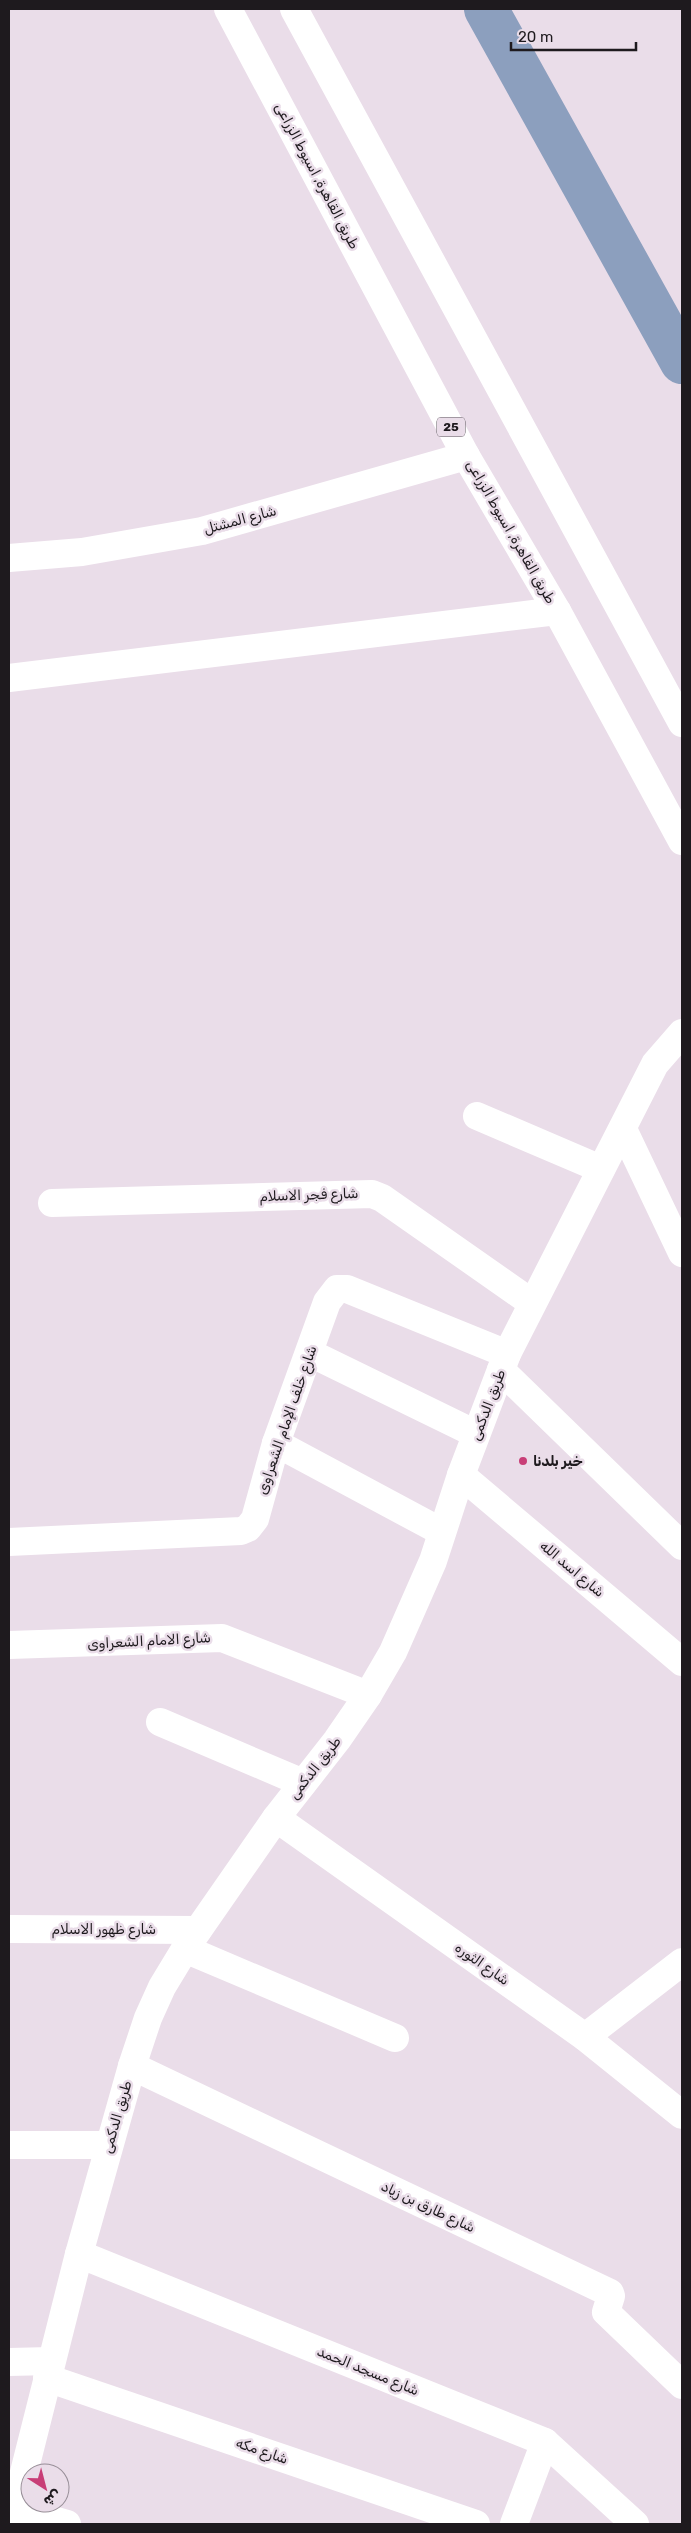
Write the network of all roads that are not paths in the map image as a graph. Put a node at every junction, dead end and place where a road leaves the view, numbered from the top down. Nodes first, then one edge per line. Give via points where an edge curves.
1 (228, 9) edge
2 (294, 9) edge
3 (466, 456) junction
4 (9, 558) edge
5 (557, 611) junction
6 (9, 678) edge
7 (682, 722) edge
8 (682, 841) edge
9 (682, 1033) edge
10 (477, 1116) dead end
11 (623, 1129) junction
12 (601, 1169) junction
13 (52, 1203) dead end
14 (682, 1253) edge
15 (532, 1303) junction
16 (310, 1352) junction
17 (504, 1362) junction
18 (476, 1434) junction
19 (276, 1443) junction
20 (461, 1475) junction
21 (442, 1532) junction
22 (9, 1542) edge
23 (682, 1546) edge
24 (9, 1645) edge
25 (682, 1662) edge
26 (368, 1695) junction
27 (160, 1722) dead end
28 (302, 1783) junction
29 (276, 1818) junction
30 (9, 1929) edge
31 (192, 1940) junction
32 (682, 1962) edge
33 (585, 2037) junction
34 (396, 2038) dead end
35 (132, 2066) junction
36 (682, 2115) edge
37 (9, 2145) edge
38 (110, 2145) junction
39 (79, 2254) junction
40 (9, 2362) edge
41 (49, 2369) junction
42 (682, 2385) edge
43 (545, 2442) junction
44 (13, 2505) edge
45 (67, 2524) edge
46 (476, 2524) edge
47 (514, 2524) edge
48 (635, 2524) edge

1 - 3 main road, طريق القاهرة, اسيوط الزراعى / 25
2 - 7 main road
3 - 4 main road, شارع المشتل via 202,531 82,552
3 - 5 main road, طريق القاهرة, اسيوط الزراعى / 25
5 - 6 main road
5 - 8 main road, طريق القاهرة, اسيوط الزراعى / 25
9 - 11 main road, طريق الدكمى via 655,1064
10 - 12 main road
11 - 12 main road, طريق الدكمى
11 - 14 main road
12 - 15 main road, طريق الدكمى
13 - 15 main road, شارع فجر الاسلام via 372,1194
15 - 17 main road, طريق الدكمى
16 - 17 main road, شارع خلف الإمام الشعراوى via 327,1302 334,1291 341,1288
16 - 18 main road
16 - 19 main road, شارع خلف الإمام الشعراوى
17 - 18 main road, طريق الدكمى
17 - 23 main road
18 - 20 main road, طريق الدكمى
19 - 21 main road
19 - 22 main road, شارع خلف الإمام الشعراوى via 254,1518 248,1528 241,1531
20 - 21 main road, طريق الدكمى
20 - 25 main road, شارع اسد الله
21 - 26 main road, طريق الدكمى via 414,1607
24 - 26 main road, شارع الامام الشعراوى via 222,1638
26 - 28 main road, طريق الدكمى
27 - 28 main road
28 - 29 main road, طريق الدكمى
29 - 31 main road, طريق الدكمى
29 - 33 main road, شارع الثوره
30 - 31 main road, شارع ظهور الاسلام
31 - 34 main road
31 - 35 main road, طريق الدكمى via 162,1987
32 - 33 main road
33 - 36 main road, شارع الثوره
35 - 38 main road, طريق الدكمى
35 - 42 main road, شارع طارق بن زياد via 610,2293 606,2312
37 - 38 main road
38 - 39 main road, طريق الدكمى
39 - 41 main road, طريق الدكمى
39 - 43 main road, شارع مسجد الحمد
40 - 41 main road
41 - 44 main road, طريق الدكمى
41 - 46 main road, شارع مكه
43 - 47 main road
43 - 48 main road, شارع مسجد الحمد
44 - 45 main road

